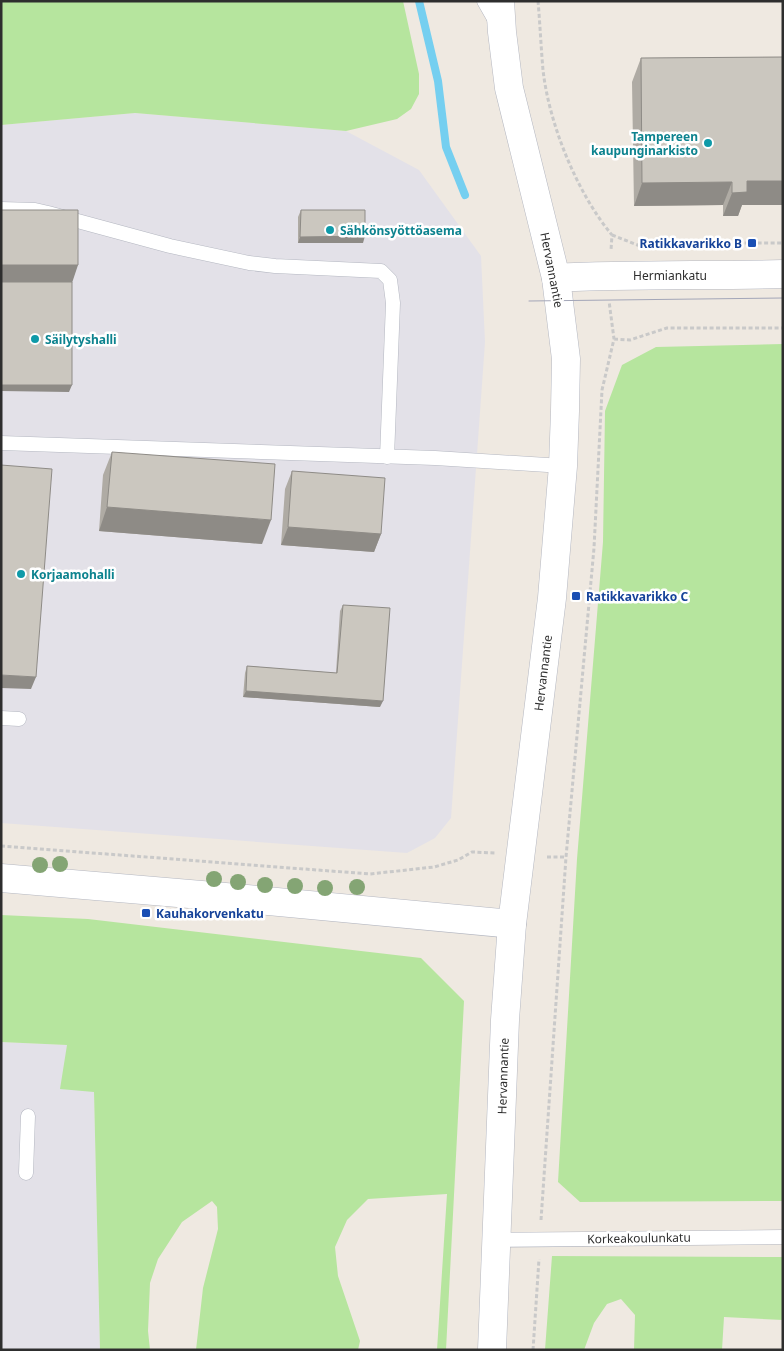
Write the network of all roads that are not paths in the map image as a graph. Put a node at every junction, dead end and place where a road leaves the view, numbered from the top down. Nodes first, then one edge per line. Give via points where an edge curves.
1 (484, 1) edge
2 (500, 1) edge
3 (502, 32) junction
4 (1, 209) edge
5 (783, 274) edge
6 (556, 278) junction
7 (1, 443) edge
8 (387, 457) junction
9 (563, 466) junction
10 (1, 718) edge
11 (20, 719) dead end
12 (1, 878) edge
13 (512, 924) junction
14 (28, 1116) dead end
15 (26, 1173) dead end
16 (783, 1237) edge
17 (496, 1240) junction
18 (492, 1350) edge

1 - 3 lane
2 - 3 main road, Hervannantie
3 - 6 main road, Hervannantie via 510,97
4 - 8 lane via 35,210 249,263 380,272 390,280 393,303
5 - 6 main road, Hermiankatu
6 - 9 main road, Hervannantie via 566,359
7 - 8 lane
8 - 9 lane
9 - 13 main road, Hervannantie via 552,598
10 - 11 lane
12 - 13 main road
13 - 17 main road, Hervannantie
14 - 15 lane
16 - 17 lane, Korkeakoulunkatu
17 - 18 main road, Hervannantie

